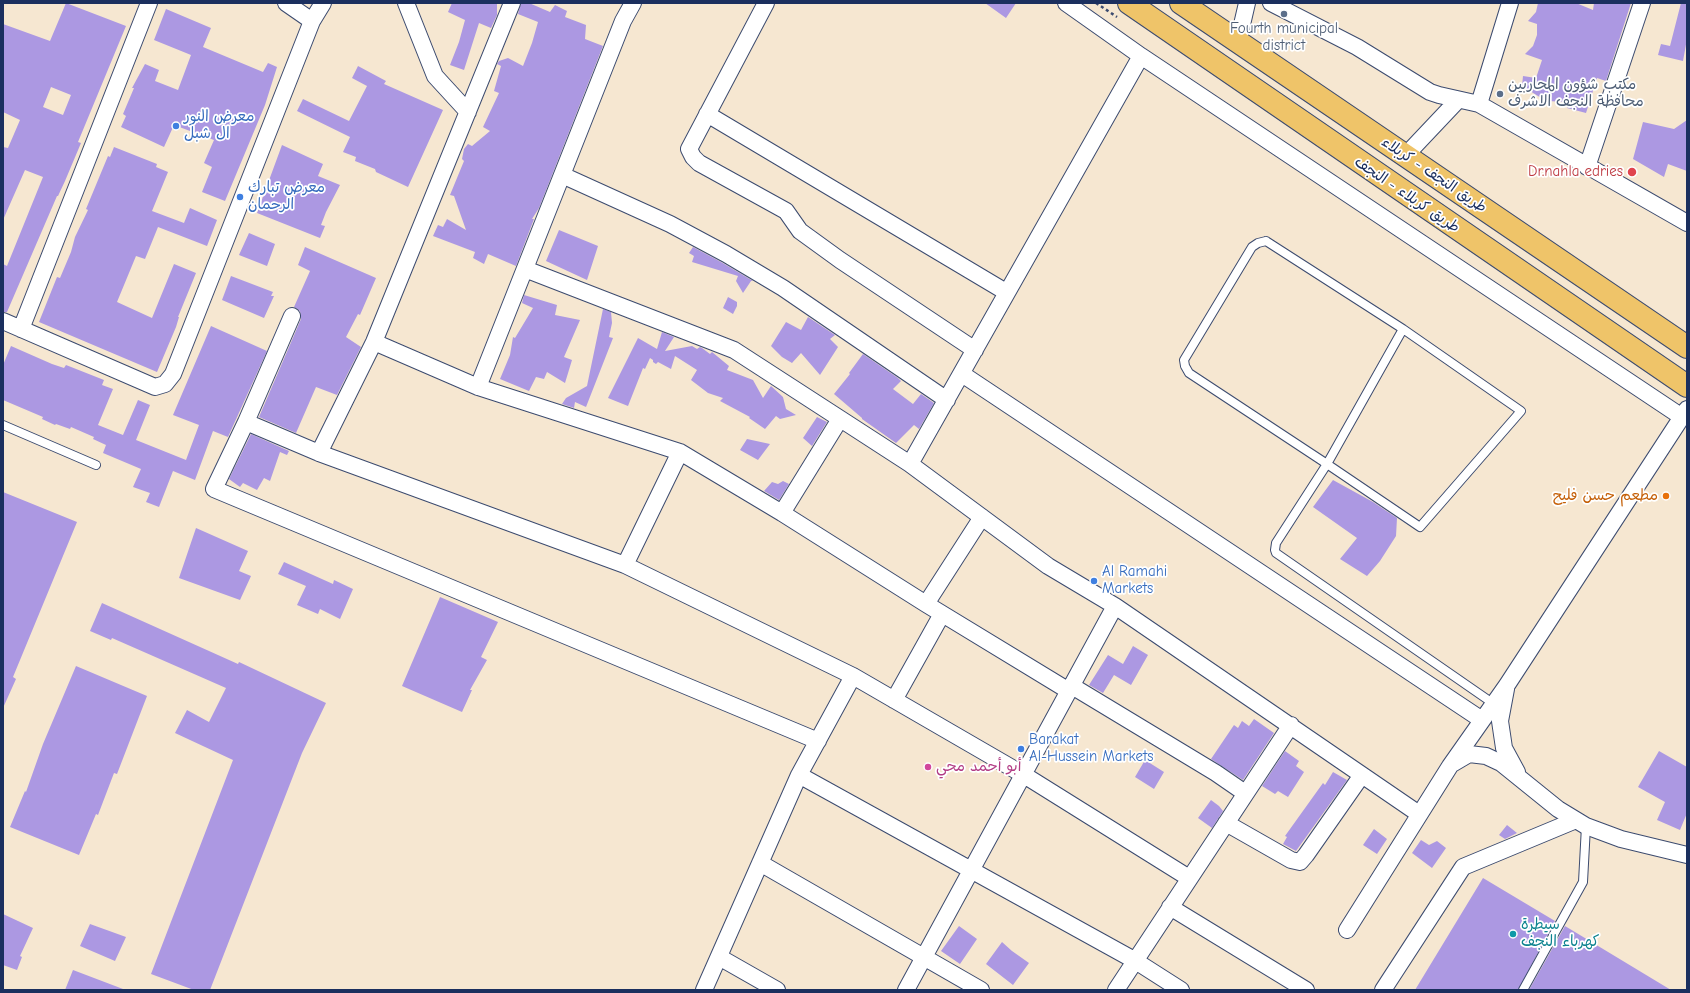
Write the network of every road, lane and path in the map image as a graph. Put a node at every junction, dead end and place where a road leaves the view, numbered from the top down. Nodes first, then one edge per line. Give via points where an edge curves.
1 (149, 3) edge
2 (286, 3) edge
3 (323, 3) edge
4 (406, 3) edge
5 (512, 3) edge
6 (633, 3) edge
7 (766, 3) edge
8 (1066, 3) edge
9 (1129, 3) edge
10 (1181, 3) edge
11 (1247, 3) edge
12 (1271, 3) edge
13 (1510, 3) edge
14 (1642, 3) edge
15 (312, 21) junction
16 (1238, 42) junction
17 (1141, 56) junction
18 (1458, 100) junction
19 (1480, 104) junction
20 (468, 112) junction
21 (707, 114) junction
22 (1406, 155) junction
23 (1587, 167) junction
24 (562, 175) junction
25 (1687, 223) edge
26 (525, 269) junction
27 (1006, 292) junction
28 (292, 316) dead end
29 (3, 321) edge
30 (21, 328) junction
31 (1403, 329) junction
32 (374, 342) junction
33 (1687, 347) edge
34 (976, 350) junction
35 (962, 374) junction
36 (1687, 386) edge
37 (478, 387) junction
38 (947, 400) junction
39 (1684, 413) edge
40 (840, 419) junction
41 (246, 422) junction
42 (3, 425) edge
43 (680, 452) junction
44 (319, 453) junction
45 (910, 464) junction
46 (1327, 464) junction
47 (96, 465) dead end
48 (782, 513) junction
49 (982, 517) junction
50 (625, 565) junction
51 (926, 604) junction
52 (1116, 606) junction
53 (942, 614) junction
54 (853, 676) junction
55 (1507, 685) junction
56 (1071, 688) junction
57 (894, 700) junction
58 (1494, 704) junction
59 (1482, 720) junction
60 (1290, 725) junction
61 (818, 741) junction
62 (1450, 766) junction
63 (799, 775) junction
64 (1024, 775) junction
65 (1362, 775) junction
66 (1520, 777) junction
67 (1245, 793) junction
68 (1419, 814) junction
69 (1226, 823) junction
70 (1581, 823) junction
71 (1687, 855) edge
72 (760, 863) junction
73 (972, 870) junction
74 (1189, 878) junction
75 (1170, 907) junction
76 (1347, 930) dead end
77 (719, 957) junction
78 (924, 957) junction
79 (1134, 960) junction
80 (704, 990) edge
81 (777, 990) edge
82 (906, 990) edge
83 (981, 990) edge
84 (1116, 990) edge
85 (1181, 990) edge
86 (1306, 990) edge
87 (1383, 990) edge
88 (1523, 990) edge

1 - 30 street
2 - 15 street
3 - 15 street
4 - 20 street via 435,76
5 - 20 street
6 - 24 street via 623,21
7 - 21 street
8 - 17 street
9 - 36 highway, طريق کربلاء - النجف
10 - 16 highway, طريق النجف - کربلاء
11 - 16 street
12 - 18 street via 1357,47 1430,92
13 - 19 street
14 - 23 street
15 - 30 street via 172,374 165,384 155,387
16 - 22 highway, طريق النجف - کربلاء
17 - 27 street
17 - 39 street
18 - 19 street
18 - 22 street
19 - 23 street
20 - 32 street
21 - 27 street
21 - 34 street via 689,149 699,163 786,211 800,231
22 - 33 highway, طريق النجف - کربلاء
23 - 25 street
24 - 26 street
24 - 38 street via 670,224 726,254 783,288
26 - 37 street
26 - 40 street via 734,350
27 - 34 street
28 - 41 street
29 - 30 street
31 - 46 lane
31 - 46 lane via 1521,411 1420,527
31 - 46 lane via 1266,241 1258,242 1252,247 1184,360 1188,373
32 - 37 street
32 - 44 street
34 - 35 street
35 - 38 street
35 - 59 street
37 - 43 street
38 - 45 street
39 - 55 street
40 - 45 street
40 - 48 street
41 - 44 street
41 - 61 street via 214,489
42 - 47 lane
43 - 48 street
43 - 50 street
44 - 50 street
45 - 49 street
46 - 58 lane via 1276,543 1276,553
48 - 51 street
49 - 51 street
49 - 52 street via 1048,566
50 - 54 street
51 - 53 street
52 - 56 street
52 - 60 street
53 - 56 street
53 - 57 street
54 - 57 street
54 - 61 street
55 - 58 street
55 - 66 street via 1500,721 1504,748
56 - 64 street
56 - 67 street via 1216,773
57 - 64 street
58 - 59 street
59 - 62 street
60 - 65 street
60 - 67 street
61 - 63 street
62 - 66 street via 1469,754 1486,756
62 - 68 street
63 - 72 street
63 - 73 street
64 - 73 street
64 - 74 street
65 - 68 street
65 - 69 street via 1300,862 1291,860
66 - 70 street via 1558,809
67 - 69 street
68 - 76 street
69 - 74 street
70 - 71 street via 1621,839
70 - 87 street via 1463,867
70 - 88 lane via 1583,882
72 - 77 street
72 - 78 street
73 - 78 street
73 - 79 street
74 - 75 street
75 - 79 street
75 - 86 street
77 - 80 street
77 - 81 street
78 - 82 street
78 - 83 street
79 - 84 street
79 - 85 street

